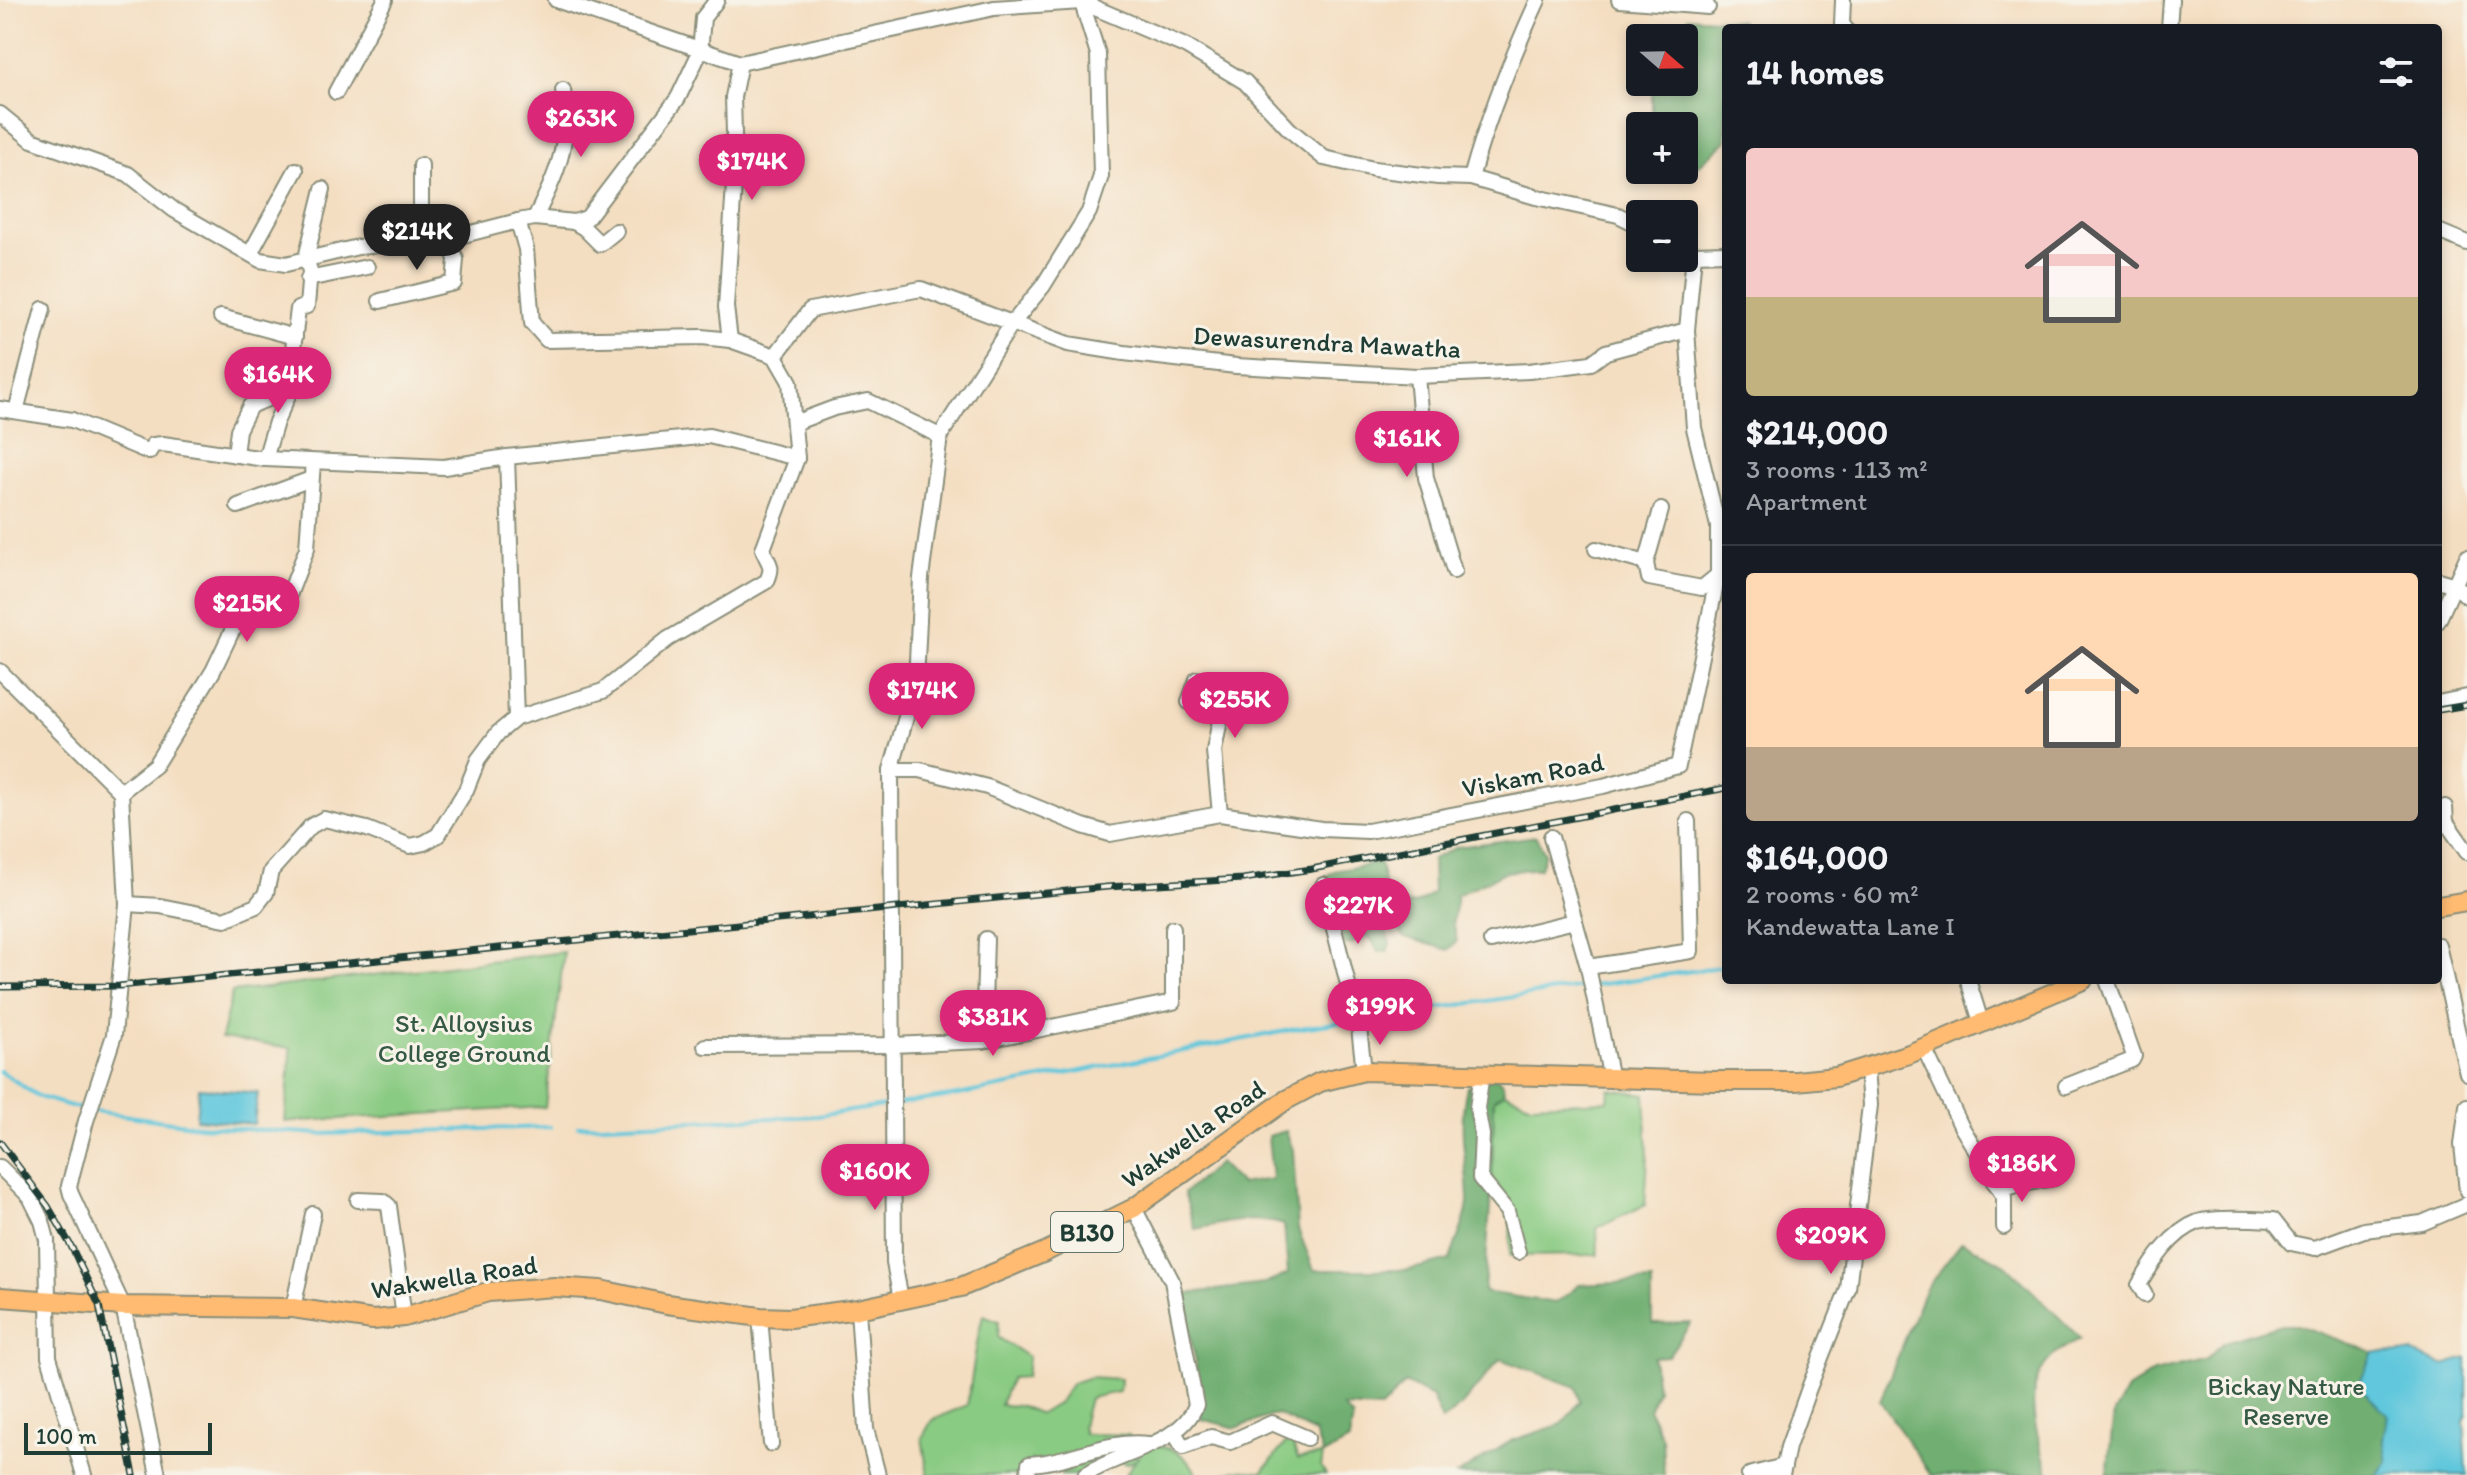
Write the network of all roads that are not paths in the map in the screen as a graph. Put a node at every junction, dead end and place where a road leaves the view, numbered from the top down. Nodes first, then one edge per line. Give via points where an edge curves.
1 (385, 0) edge
2 (556, 0) edge
3 (717, 0) edge
4 (1538, 0) edge
5 (1619, 0) edge
6 (1843, 0) edge
7 (2171, 0) edge
8 (1081, 1) edge
9 (1011, 3) edge
10 (1708, 7) dead end
11 (1842, 24) edge
12 (2169, 24) edge
13 (700, 52) junction
14 (740, 63) junction
15 (563, 90) dead end
16 (336, 92) dead end
17 (0, 114) edge
18 (421, 165) dead end
19 (296, 170) dead end
20 (1471, 178) junction
21 (323, 189) dead end
22 (535, 218) junction
23 (1626, 219) edge
24 (518, 221) junction
25 (574, 222) junction
26 (616, 231) dead end
27 (2442, 233) edge
28 (448, 239) junction
29 (421, 241) junction
30 (2467, 243) edge
31 (1698, 251) edge
32 (251, 252) junction
33 (1722, 253) edge
34 (306, 258) junction
35 (367, 267) dead end
36 (1688, 272) edge
37 (308, 279) junction
38 (380, 301) dead end
39 (43, 309) dead end
40 (221, 317) dead end
41 (1011, 325) junction
42 (1687, 330) junction
43 (295, 337) junction
44 (730, 340) junction
45 (775, 356) junction
46 (292, 358) junction
47 (1417, 376) junction
48 (0, 409) edge
49 (16, 411) junction
50 (794, 423) junction
51 (940, 436) junction
52 (235, 455) junction
53 (507, 457) junction
54 (797, 458) junction
55 (265, 459) junction
56 (313, 462) junction
57 (311, 479) junction
58 (238, 506) dead end
59 (1661, 510) dead end
60 (1596, 549) dead end
61 (2467, 557) edge
62 (1646, 563) junction
63 (1454, 571) dead end
64 (1722, 576) edge
65 (2442, 581) edge
66 (2455, 585) junction
67 (2467, 596) edge
68 (2442, 613) edge
69 (0, 671) edge
70 (1197, 679) dead end
71 (2467, 697) edge
72 (2442, 702) edge
73 (516, 718) junction
74 (891, 770) junction
75 (121, 792) junction
76 (1220, 814) junction
77 (2448, 820) dead end
78 (1688, 821) dead end
79 (1551, 837) dead end
80 (2467, 852) edge
81 (1323, 885) dead end
82 (2467, 901) edge
83 (127, 904) junction
84 (2442, 905) edge
85 (1575, 921) junction
86 (1173, 928) dead end
87 (986, 939) dead end
88 (1491, 941) dead end
89 (2442, 963) edge
90 (1588, 967) junction
91 (1969, 984) edge
92 (2073, 984) edge
93 (2108, 984) edge
94 (1981, 1022) junction
95 (983, 1041) junction
96 (893, 1045) junction
97 (705, 1046) dead end
98 (1924, 1048) junction
99 (1867, 1069) junction
100 (1364, 1071) junction
101 (1482, 1073) junction
102 (2467, 1073) edge
103 (1611, 1079) junction
104 (2066, 1086) dead end
105 (2467, 1106) edge
106 (0, 1167) edge
107 (2054, 1178) dead end
108 (1994, 1182) junction
109 (2467, 1191) edge
110 (358, 1200) dead end
111 (2467, 1204) edge
112 (1134, 1208) junction
113 (313, 1214) dead end
114 (2004, 1227) dead end
115 (1518, 1252) dead end
116 (2145, 1295) dead end
117 (0, 1297) edge
118 (901, 1299) junction
119 (47, 1301) junction
120 (123, 1306) junction
121 (293, 1308) junction
122 (858, 1309) junction
123 (404, 1317) junction
124 (760, 1317) junction
125 (1175, 1434) junction
126 (1307, 1438) dead end
127 (771, 1444) dead end
128 (1148, 1444) junction
129 (1783, 1471) edge
130 (84, 1475) edge
131 (158, 1475) edge
132 (878, 1475) edge
133 (1028, 1475) edge
134 (1085, 1475) edge
135 (1749, 1475) edge

1 - 16 street
2 - 13 street
3 - 13 street via 703,18
4 - 20 street via 1486,121
5 - 10 street
6 - 11 street
7 - 12 street
8 - 9 street
8 - 20 street via 1185,46 1245,82 1324,158
8 - 41 street via 1098,54 1101,176 1089,212 1043,286
9 - 14 street
13 - 14 street
13 - 25 street via 678,98 587,218
14 - 44 street via 733,97 735,169 726,307
15 - 22 street via 568,119 562,155
17 - 32 street via 32,140 128,174 174,210
18 - 29 street
19 - 32 street
20 - 23 street
21 - 34 street
22 - 24 street
22 - 25 street
24 - 28 street
24 - 44 street via 526,249 532,323 547,340
25 - 26 street via 600,244
27 - 30 street
28 - 29 street
28 - 38 street via 456,259 454,283
29 - 34 street
31 - 33 street
32 - 34 street via 260,260 286,264
34 - 37 street
35 - 37 street
36 - 42 street, Viskam Road
37 - 43 street via 307,306 298,309
39 - 49 street
40 - 43 street
41 - 45 street, Dewasurendra Mawatha via 921,289 810,310
41 - 47 street, Dewasurendra Mawatha via 1068,344 1124,353 1236,366
41 - 51 street
42 - 47 street, Dewasurendra Mawatha via 1606,352 1591,363
42 - 64 street, Viskam Road via 1694,428 1718,526
43 - 46 street
44 - 45 street
45 - 50 street via 790,382
46 - 52 street via 270,398 250,406 238,430
46 - 55 street via 287,398
47 - 63 street via 1426,478
48 - 49 street
49 - 52 street via 72,420 149,452 153,445 163,444
50 - 51 street via 868,401
50 - 54 street
51 - 74 street via 921,578 916,682
52 - 55 street
53 - 54 street via 709,436
53 - 56 street via 444,467
53 - 73 street
54 - 73 street via 763,549 770,562 767,581 668,639 603,691
55 - 56 street
56 - 57 street
57 - 58 street
57 - 75 street via 307,548 285,606 252,612 232,631 155,765
59 - 62 street
60 - 62 street
61 - 66 street
62 - 64 street via 1649,578 1702,588
64 - 76 street, Viskam Road via 1678,766 1603,786 1368,831
65 - 66 street
66 - 67 street
66 - 68 street
69 - 75 street
70 - 76 street via 1189,702 1221,715 1214,751
71 - 72 street
73 - 83 street via 478,760 438,835 424,843 410,846 324,819 311,826 271,871 266,893 256,906 225,919
74 - 76 street, Viskam Road via 920,770 987,787 1110,834
74 - 96 street
75 - 83 street
77 - 80 street
78 - 90 street via 1691,951
79 - 85 street
81 - 100 street
82 - 84 main road
83 - 120 street via 114,1035 71,1175 71,1194
85 - 88 street
85 - 90 street
86 - 95 street via 1173,1002
87 - 95 street
89 - 102 street
90 - 103 street
91 - 94 street
92 - 94 main road, Wakwella Road / B130
93 - 104 street via 2134,1056
94 - 98 main road, Wakwella Road / B130
95 - 96 street
96 - 97 street
96 - 118 street via 894,1263
98 - 99 main road, Wakwella Road / B130
98 - 108 street
99 - 103 main road, Wakwella Road / B130 via 1796,1081
99 - 129 street via 1870,1105 1848,1289
100 - 101 main road, Wakwella Road / B130
100 - 112 main road, Wakwella Road / B130 via 1320,1082 1286,1100
101 - 103 main road, Wakwella Road / B130
101 - 115 street via 1477,1108 1480,1178 1507,1211
105 - 109 street via 2462,1145
106 - 119 street via 30,1197 42,1221
107 - 108 street via 2009,1187
108 - 114 street via 2004,1197
110 - 123 street via 389,1206
111 - 116 street via 2422,1223 2364,1230 2315,1248 2291,1243 2273,1220 2198,1222 2164,1246 2139,1285
112 - 118 main road, Wakwella Road / B130 via 961,1287
112 - 125 street via 1172,1281 1196,1405 1191,1419
113 - 121 street
117 - 119 main road, Wakwella Road / B130
118 - 122 main road, Wakwella Road / B130
119 - 120 main road, Wakwella Road / B130
119 - 130 street via 49,1357
120 - 121 main road, Wakwella Road / B130
120 - 131 street
121 - 123 main road, Wakwella Road / B130 via 373,1320
122 - 124 main road, Wakwella Road / B130
122 - 132 street via 866,1429
123 - 124 main road, Wakwella Road / B130 via 488,1292 554,1287
124 - 127 street
125 - 126 street via 1183,1447 1211,1437 1230,1442 1272,1423
125 - 128 street
128 - 133 street via 1099,1447 1053,1463 1029,1464
128 - 134 street
129 - 135 street

